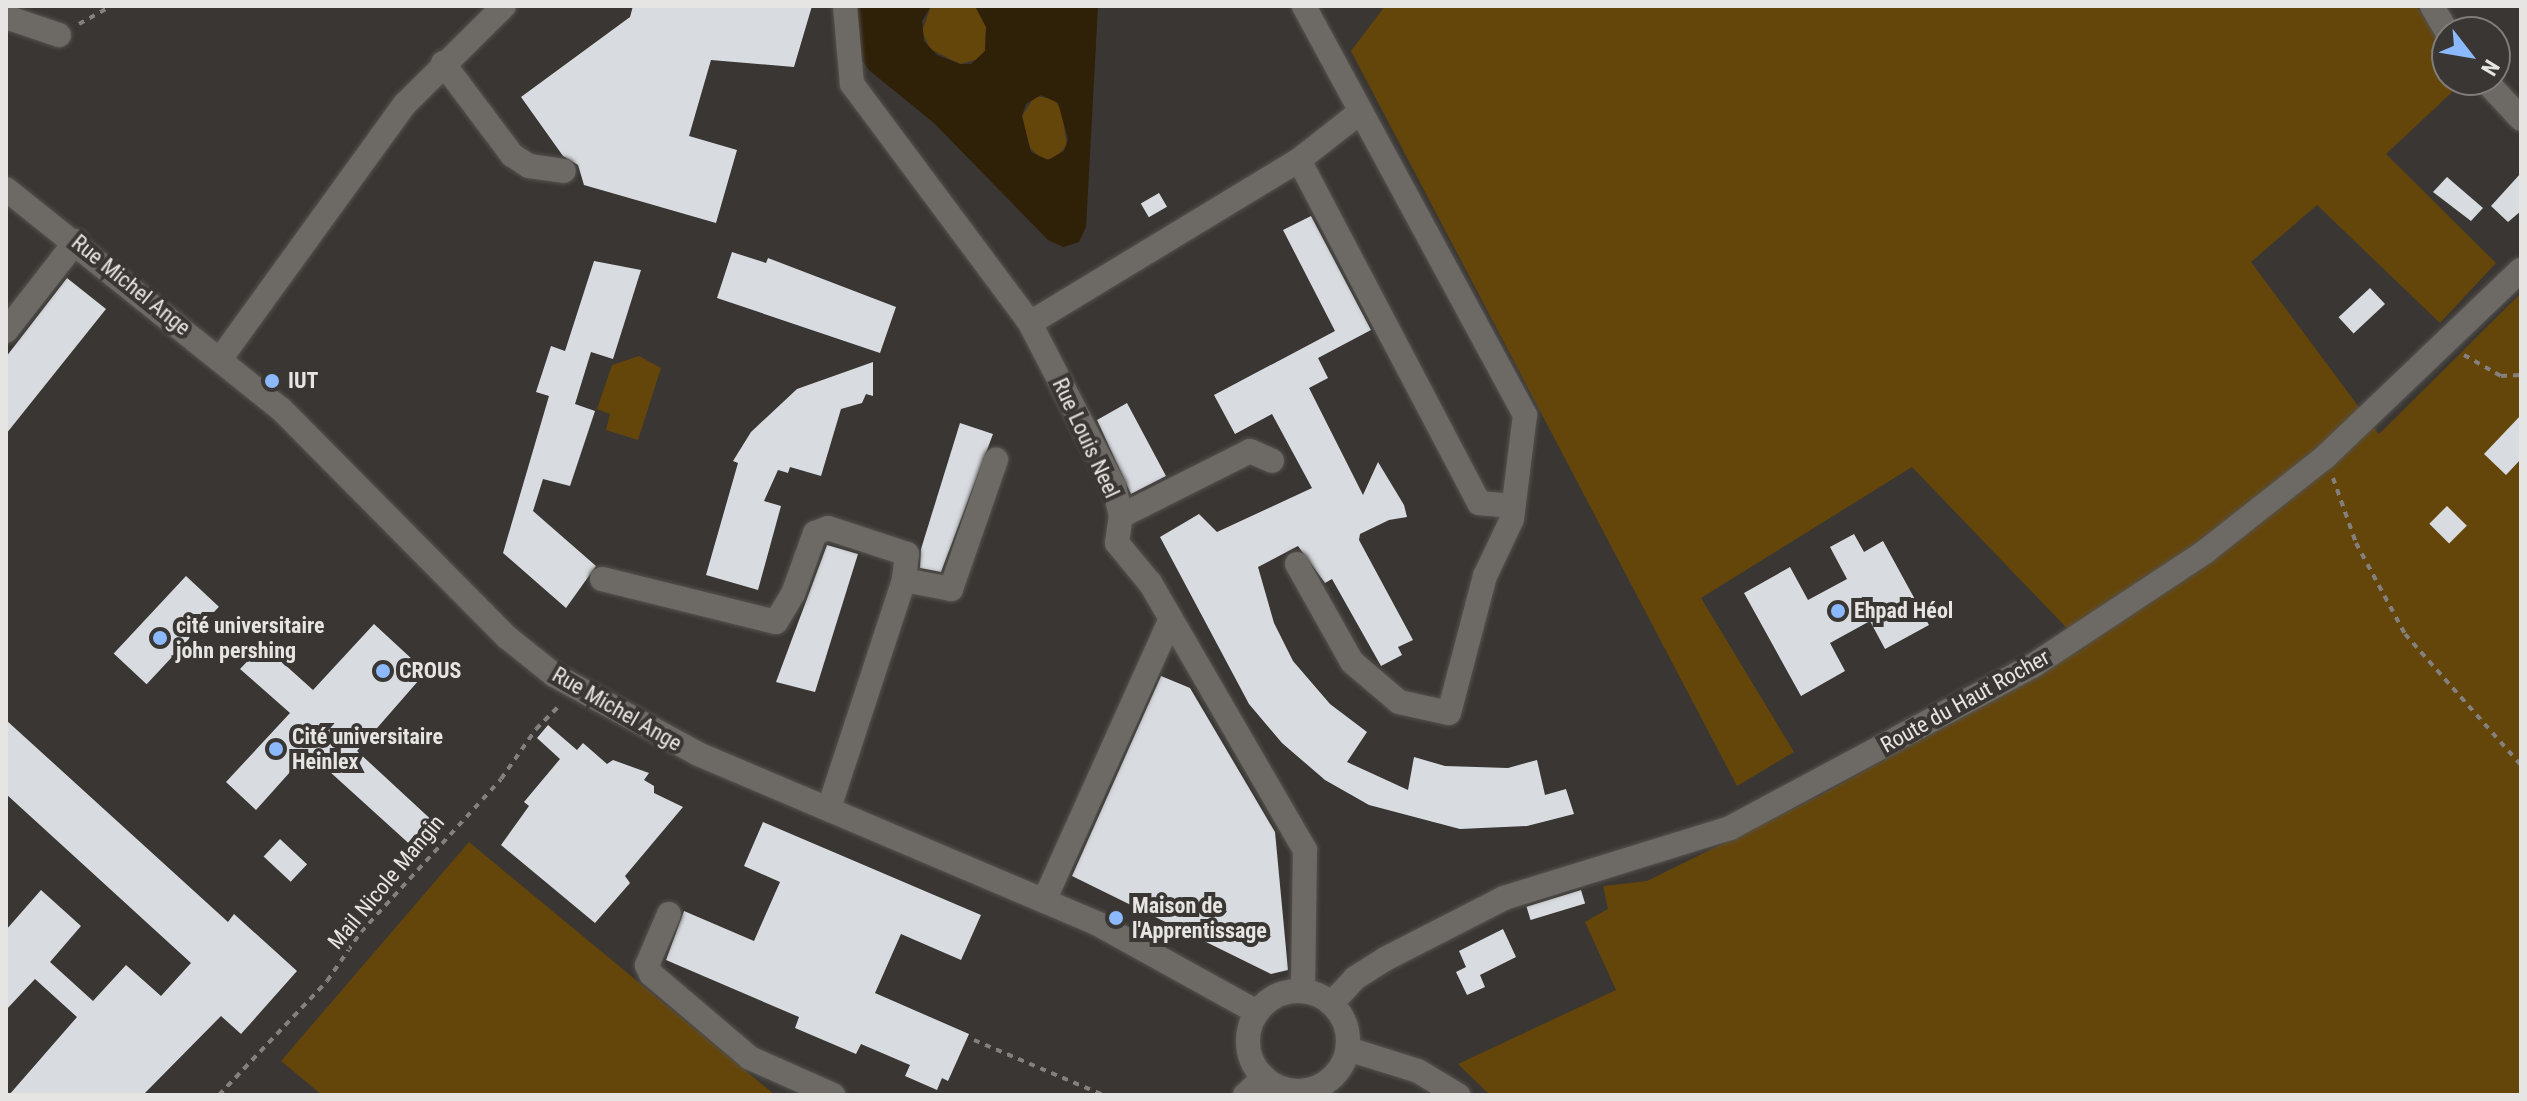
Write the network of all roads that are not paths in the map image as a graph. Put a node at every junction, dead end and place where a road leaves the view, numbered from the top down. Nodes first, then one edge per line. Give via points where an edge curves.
1 (504, 6) edge
2 (845, 6) edge
3 (1306, 7) edge
4 (6, 17) edge
5 (59, 35) road end
6 (443, 63) junction
7 (2500, 96) edge
8 (1359, 113) junction
9 (2521, 119) edge
10 (1299, 160) junction
11 (564, 171) dead end
12 (6, 189) edge
13 (76, 241) junction
14 (2521, 270) edge
15 (1030, 323) junction
16 (6, 331) edge
17 (221, 358) junction
18 (996, 460) dead end
19 (1272, 461) dead end
20 (1513, 506) junction
21 (1121, 516) junction
22 (1297, 564) dead end
23 (602, 579) dead end
24 (904, 580) junction
25 (1170, 620) junction
26 (829, 808) junction
27 (1044, 901) junction
28 (669, 914) dead end
29 (1303, 990) junction
30 (1332, 1003) junction
31 (1257, 1012) junction
32 (1348, 1049) junction
33 (1264, 1077) junction
34 (833, 1095) edge
35 (1245, 1095) edge
36 (1458, 1095) edge

1 - 6 street
2 - 15 street, Rue Louis Neel via 852,84
3 - 8 street
4 - 5 street
6 - 11 street via 512,155 549,172
6 - 17 street via 405,104
7 - 9 street
8 - 10 street
8 - 20 street via 1525,415
10 - 15 street
10 - 20 street via 1479,503
12 - 13 street, Rue Michel Ange
13 - 16 street
13 - 17 street, Rue Michel Ange
14 - 30 street, Route du Haut Rocher via 2325,457 2129,605 1960,706 1730,828 1504,898 1385,959 1355,978
15 - 21 street, Rue Louis Neel via 1114,486
17 - 26 street, Rue Michel Ange via 304,431 508,638 576,689 698,754
18 - 24 street via 951,589
19 - 21 street via 1250,451
20 - 22 street via 1476,602 1449,713 1399,702 1352,662
21 - 25 street, Rue Louis Neel via 1117,543 1150,583
23 - 24 street via 776,622 793,594 815,533 828,528 907,554
24 - 26 street
25 - 27 street
25 - 29 street, Rue Louis Neel via 1305,850
26 - 27 street, Rue Michel Ange
27 - 31 street, Rue Michel Ange via 1098,924
28 - 34 street via 647,965 651,974 750,1058
29 - 30 street
29 - 31 street via 1276,996
30 - 32 street via 1347,1028
31 - 33 street via 1248,1036 1250,1054
32 - 33 street via 1336,1074 1311,1089 1285,1089
32 - 36 street via 1418,1071
33 - 35 street

